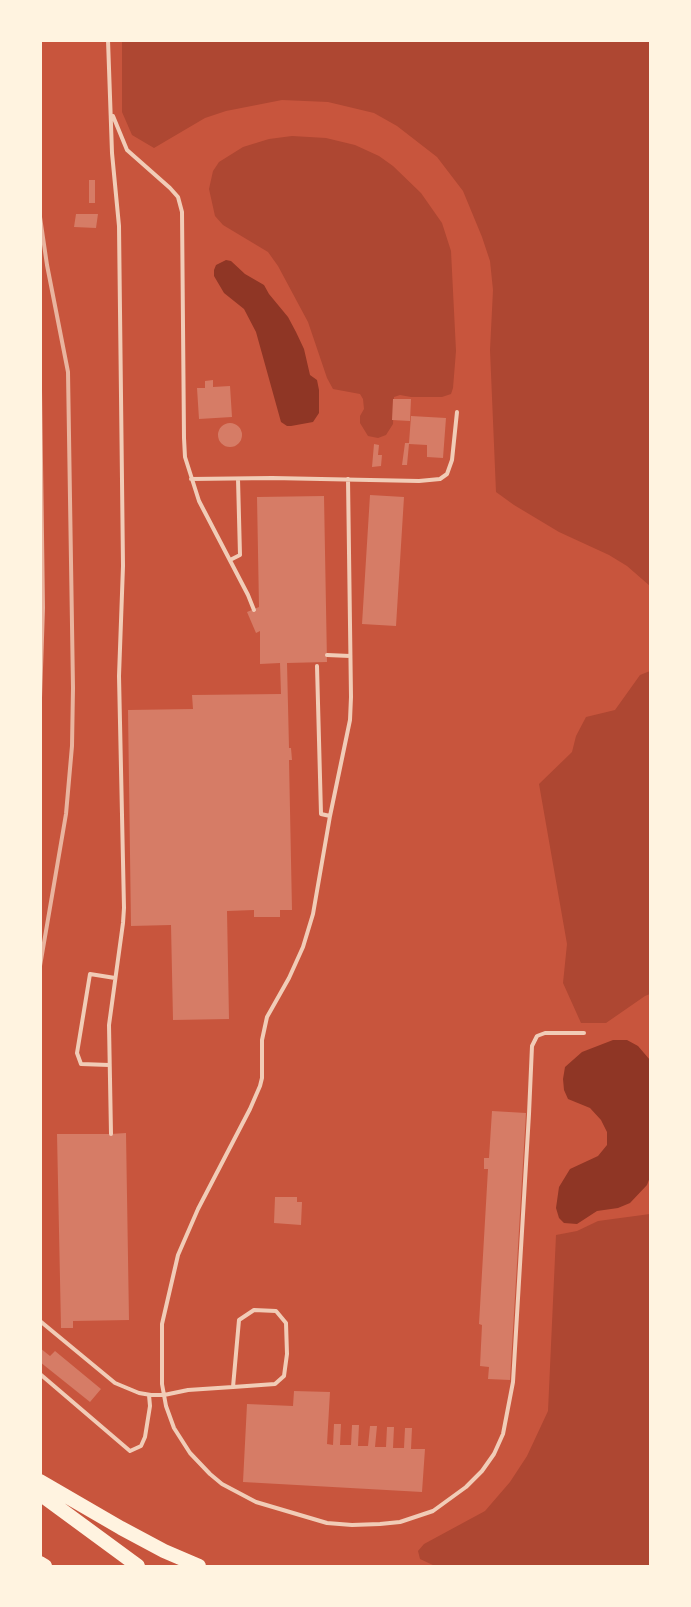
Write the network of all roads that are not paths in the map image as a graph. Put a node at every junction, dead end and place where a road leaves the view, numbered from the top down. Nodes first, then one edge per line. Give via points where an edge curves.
1 (108, 40) edge
2 (111, 113) junction
3 (457, 412) dead end
4 (191, 479) junction
5 (238, 479) junction
6 (348, 479) junction
7 (230, 560) junction
8 (254, 610) dead end
9 (327, 655) dead end
10 (350, 656) junction
11 (317, 666) dead end
12 (330, 816) junction
13 (115, 978) junction
14 (584, 1033) dead end
15 (109, 1065) junction
16 (111, 1134) dead end
17 (40, 1321) edge
18 (40, 1374) edge
19 (233, 1387) junction
20 (149, 1395) junction
21 (164, 1395) junction
22 (40, 1481) edge
23 (40, 1494) edge
24 (40, 1563) edge
25 (45, 1566) edge
26 (138, 1566) edge
27 (199, 1566) edge

1 - 2 lane
2 - 4 lane via 127,150 178,197 182,212 184,438
2 - 13 lane via 119,226 123,546 119,676 124,908
3 - 6 lane via 452,460 447,474 440,479
4 - 5 lane
4 - 7 lane
5 - 6 lane
5 - 7 lane via 240,555
6 - 10 lane
7 - 8 lane
9 - 10 lane
10 - 12 lane via 350,720
11 - 12 lane via 321,814
12 - 21 lane via 313,914 303,947 264,1028 260,1086 178,1255 162,1324
13 - 15 lane
13 - 15 lane via 90,974 78,1047 81,1064
14 - 21 lane via 544,1033 537,1036 532,1046 513,1382 503,1434 482,1472 466,1487 433,1511 380,1524 327,1523 279,1510 238,1493 210,1474 174,1428
15 - 16 lane
17 - 20 lane via 115,1383
18 - 20 lane via 130,1451 141,1446 145,1437
19 - 19 lane via 274,1384 285,1376 286,1323 276,1311 254,1310 239,1320
19 - 21 lane
20 - 21 lane
22 - 27 highway via 164,1551
23 - 26 highway
24 - 25 highway

